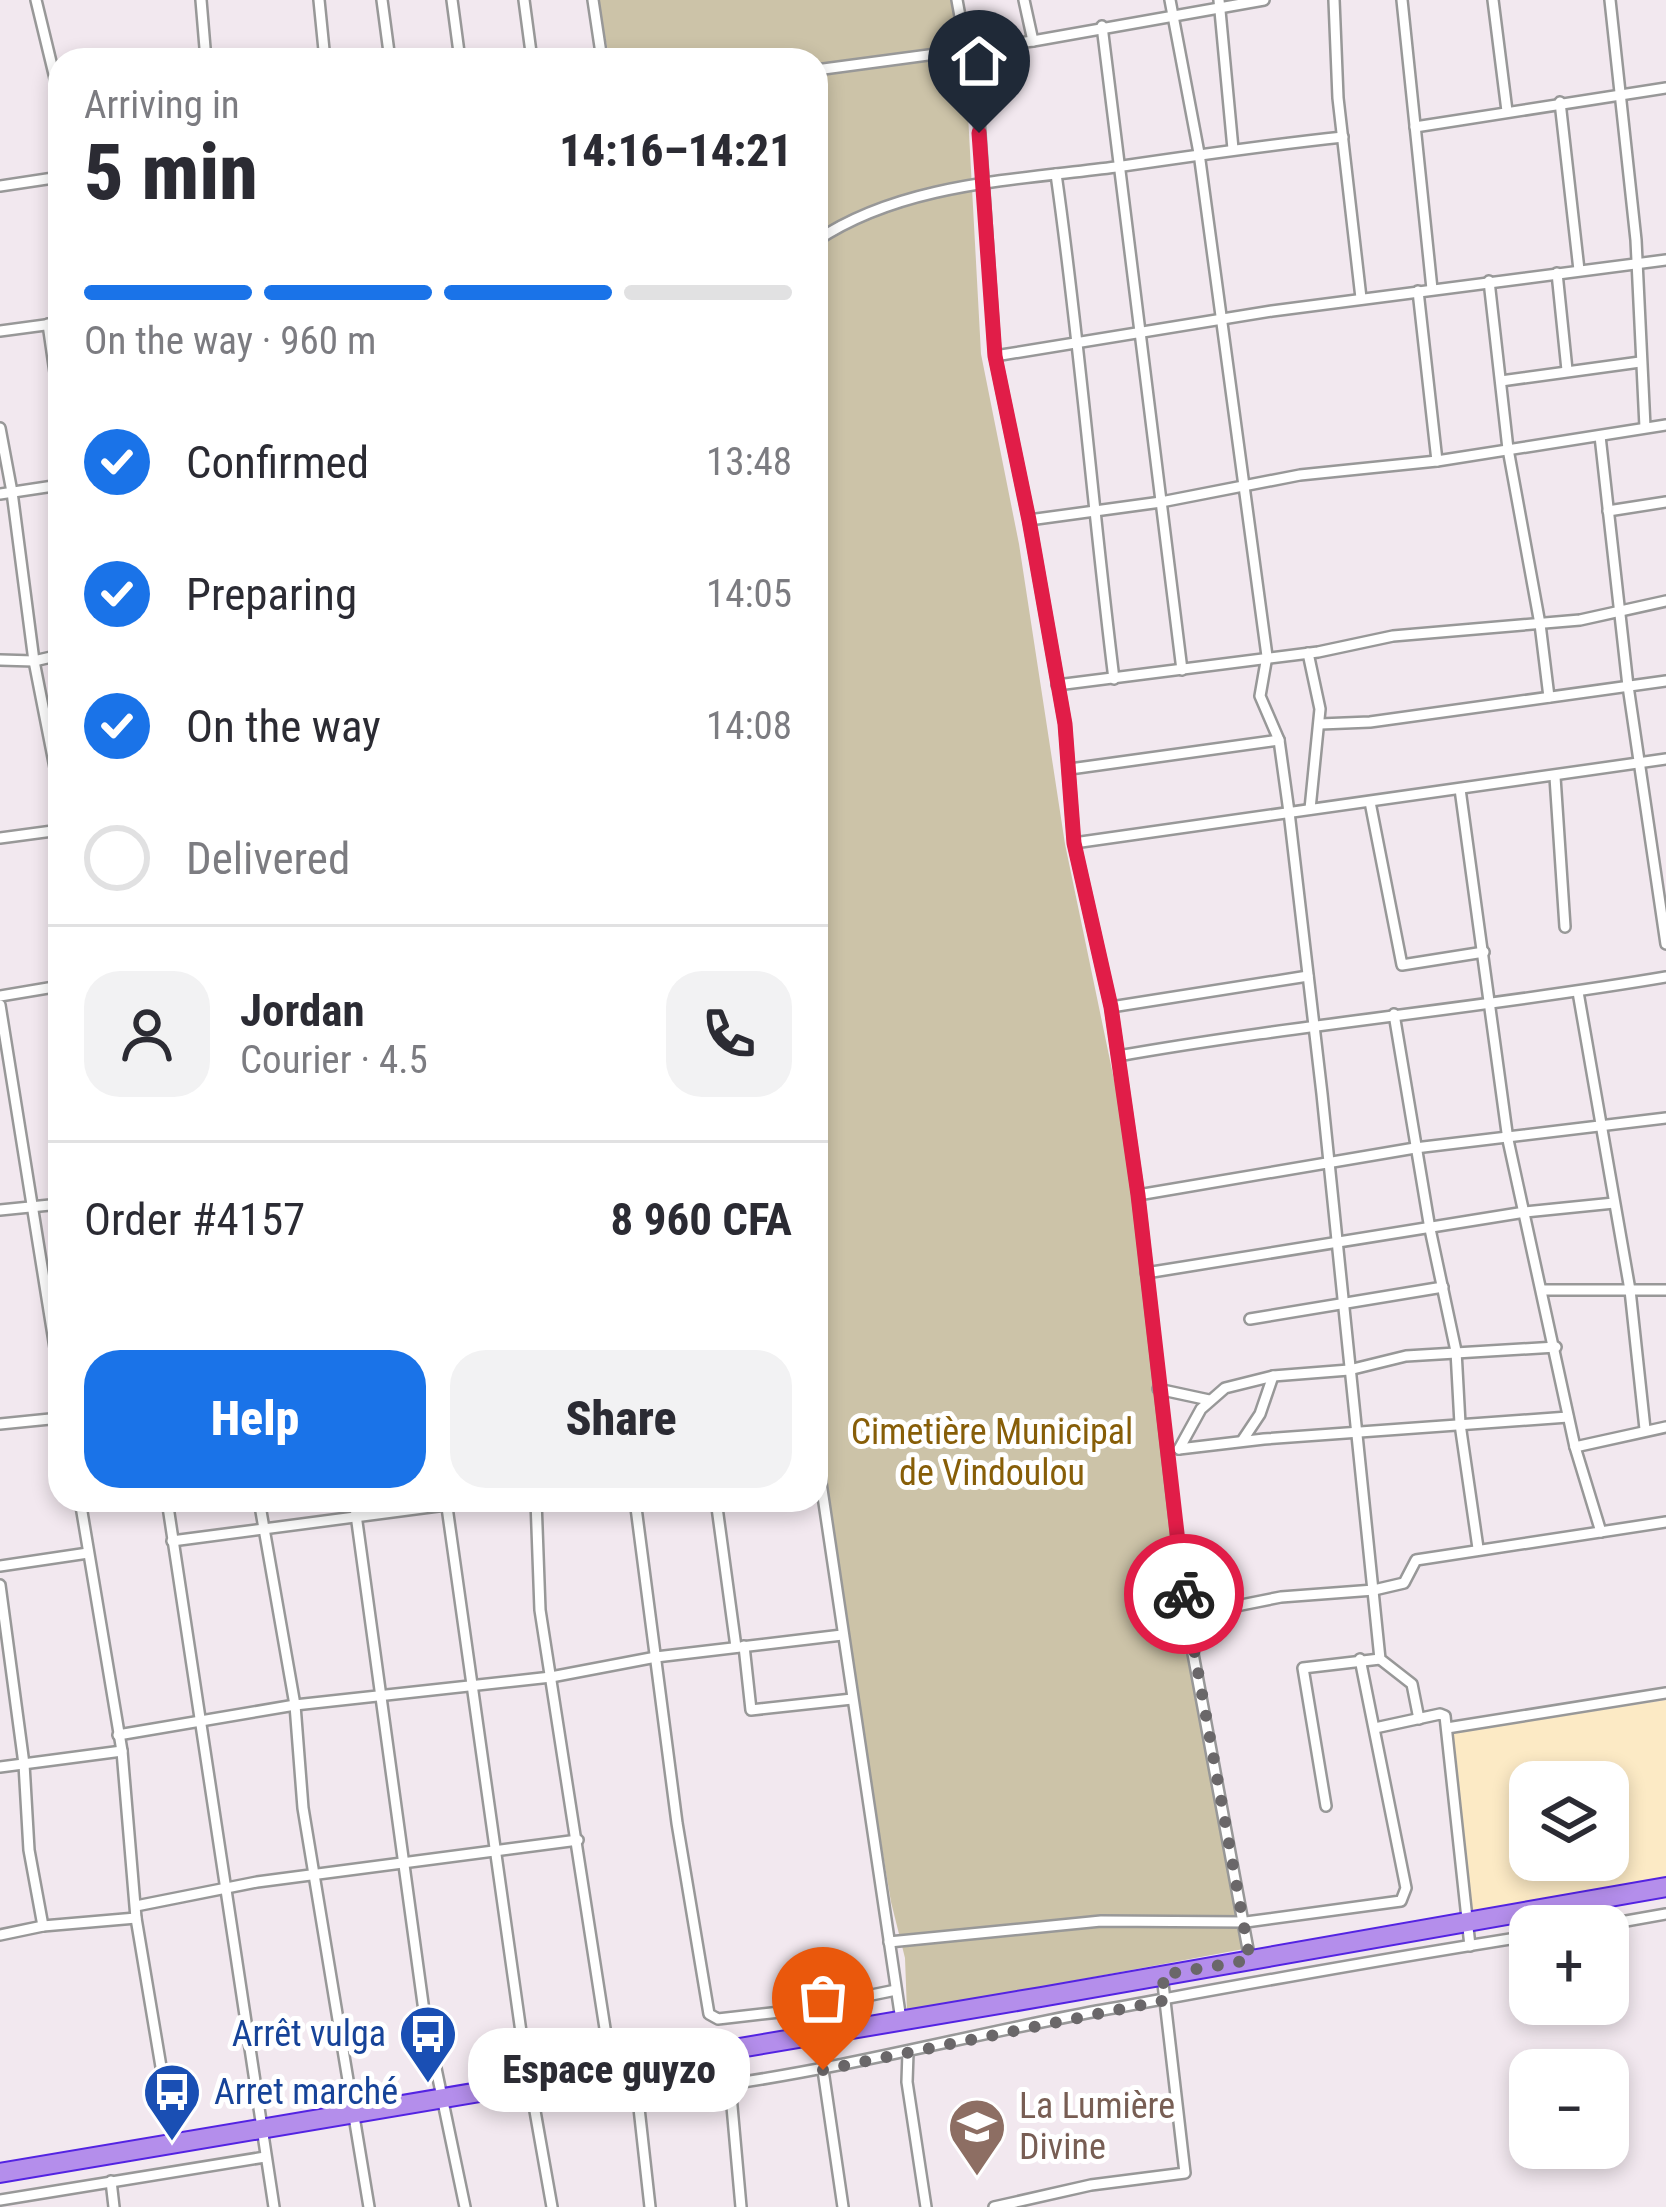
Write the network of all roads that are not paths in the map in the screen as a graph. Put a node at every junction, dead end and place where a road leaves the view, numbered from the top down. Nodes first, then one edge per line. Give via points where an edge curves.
1 (36, 0) edge
2 (201, 0) edge
3 (320, 0) edge
4 (382, 0) edge
5 (452, 0) edge
6 (524, 0) edge
7 (593, 0) edge
8 (957, 0) edge
9 (1024, 0) edge
10 (1170, 0) edge
11 (1264, 0) edge
12 (1334, 0) edge
13 (1402, 0) edge
14 (1493, 0) edge
15 (1610, 0) edge
16 (1219, 3) edge
17 (1173, 16) junction
18 (1102, 26) junction
19 (1033, 41) junction
20 (205, 48) edge
21 (324, 48) edge
22 (388, 48) edge
23 (458, 48) edge
24 (530, 48) edge
25 (600, 48) edge
26 (48, 50) edge
27 (963, 50) junction
28 (828, 68) edge
29 (1666, 88) edge
30 (1622, 93) junction
31 (1560, 102) junction
32 (1507, 111) junction
33 (1415, 127) junction
34 (1342, 137) junction
35 (1232, 148) junction
36 (1199, 153) junction
37 (1119, 166) junction
38 (1055, 174) junction
39 (48, 179) edge
40 (982, 183) junction
41 (0, 186) edge
42 (828, 232) edge
43 (1666, 260) edge
44 (1637, 264) junction
45 (1579, 270) junction
46 (1557, 273) junction
47 (1490, 281) junction
48 (1432, 289) junction
49 (1418, 291) junction
50 (1361, 298) junction
51 (1222, 320) junction
52 (48, 325) edge
53 (1140, 330) junction
54 (0, 331) edge
55 (1079, 344) junction
56 (995, 356) junction
57 (1640, 362) junction
58 (1567, 370) junction
59 (1501, 381) junction
60 (1666, 424) edge
61 (1645, 427) junction
62 (0, 428) edge
63 (1600, 436) junction
64 (1508, 449) junction
65 (1437, 461) junction
66 (48, 487) edge
67 (1245, 488) junction
68 (6, 493) edge
69 (1161, 502) junction
70 (1666, 502) edge
71 (1093, 509) junction
72 (1608, 511) junction
73 (1029, 520) junction
74 (1666, 601) edge
75 (1622, 613) junction
76 (1540, 624) junction
77 (1308, 652) junction
78 (1267, 656) junction
79 (48, 658) edge
80 (0, 660) edge
81 (34, 661) junction
82 (1182, 670) junction
83 (1114, 679) junction
84 (1666, 681) edge
85 (1058, 686) junction
86 (1628, 686) junction
87 (1549, 697) junction
88 (1320, 724) junction
89 (48, 732) edge
90 (1279, 740) junction
91 (1666, 760) edge
92 (1639, 763) junction
93 (1070, 769) junction
94 (1555, 777) junction
95 (1460, 789) junction
96 (1370, 802) junction
97 (1310, 809) junction
98 (1289, 812) junction
99 (48, 832) edge
100 (0, 838) edge
101 (1074, 843) junction
102 (1564, 928) dead end
103 (1666, 944) edge
104 (1484, 952) junction
105 (1308, 976) junction
106 (1666, 977) edge
107 (48, 990) edge
108 (1579, 992) junction
109 (1491, 1001) junction
110 (0, 1004) edge
111 (1111, 1007) junction
112 (1394, 1014) junction
113 (1313, 1024) junction
114 (1118, 1056) junction
115 (1666, 1118) edge
116 (1600, 1128) junction
117 (1508, 1140) junction
118 (1415, 1148) junction
119 (1328, 1163) junction
120 (1138, 1195) junction
121 (1614, 1203) junction
122 (48, 1205) edge
123 (30, 1207) junction
124 (0, 1210) edge
125 (1525, 1212) junction
126 (1430, 1229) junction
127 (1337, 1245) junction
128 (1146, 1273) junction
129 (1443, 1287) junction
130 (1544, 1290) junction
131 (1630, 1290) junction
132 (1666, 1291) edge
133 (1342, 1305) junction
134 (48, 1310) edge
135 (1250, 1318) dead end
136 (1556, 1347) junction
137 (1456, 1351) junction
138 (1348, 1370) junction
139 (1273, 1376) junction
140 (1158, 1389) junction
141 (1209, 1400) junction
142 (1568, 1417) junction
143 (48, 1419) edge
144 (0, 1424) edge
145 (1460, 1424) junction
146 (1666, 1427) edge
147 (1645, 1430) junction
148 (1357, 1434) junction
149 (1242, 1442) junction
150 (1575, 1447) junction
151 (1179, 1449) junction
152 (1165, 1452) junction
153 (82, 1512) edge
154 (168, 1512) edge
155 (261, 1512) edge
156 (356, 1512) edge
157 (377, 1512) edge
158 (447, 1512) edge
159 (536, 1512) edge
160 (637, 1512) edge
161 (718, 1512) edge
162 (825, 1512) edge
163 (356, 1515) junction
164 (1666, 1522) edge
165 (264, 1530) junction
166 (1601, 1532) junction
167 (172, 1541) junction
168 (1478, 1549) junction
169 (88, 1552) junction
170 (0, 1566) edge
171 (0, 1585) edge
172 (1374, 1590) junction
173 (1186, 1616) junction
174 (842, 1635) junction
175 (740, 1647) junction
176 (656, 1657) junction
177 (1360, 1659) junction
178 (1380, 1659) junction
179 (551, 1677) junction
180 (471, 1687) junction
181 (1666, 1694) edge
182 (379, 1695) junction
183 (852, 1699) junction
184 (295, 1705) junction
185 (203, 1719) junction
186 (1419, 1719) junction
187 (1375, 1728) junction
188 (1447, 1728) junction
189 (118, 1736) junction
190 (122, 1751) junction
191 (24, 1764) junction
192 (0, 1767) edge
193 (1326, 1806) dead end
194 (578, 1840) junction
195 (498, 1850) junction
196 (406, 1865) junction
197 (314, 1874) junction
198 (1666, 1887) edge
199 (226, 1889) junction
200 (136, 1912) junction
201 (1666, 1914) edge
202 (1629, 1921) edge
203 (1246, 1922) junction
204 (1467, 1922) junction
205 (43, 1926) junction
206 (0, 1935) edge
207 (1509, 1940) edge
208 (889, 1942) junction
209 (1470, 1946) junction
210 (1250, 1960) junction
211 (1162, 1975) junction
212 (896, 1990) junction
213 (1166, 2000) junction
214 (901, 2020) junction
215 (722, 2050) junction
216 (908, 2052) junction
217 (634, 2063) junction
218 (611, 2067) junction
219 (823, 2070) junction
220 (532, 2082) junction
221 (730, 2084) junction
222 (441, 2097) junction
223 (352, 2112) junction
224 (260, 2129) junction
225 (174, 2144) junction
226 (265, 2157) junction
227 (0, 2173) edge
228 (110, 2181) junction
229 (0, 2200) edge
230 (114, 2207) edge
231 (274, 2207) edge
232 (369, 2207) edge
233 (465, 2207) edge
234 (553, 2207) edge
235 (650, 2207) edge
236 (741, 2207) edge
237 (842, 2207) edge
238 (926, 2207) edge
239 (994, 2207) edge

1 - 26 street
2 - 20 street
3 - 21 street
4 - 22 street
5 - 23 street
6 - 24 street
7 - 25 street
8 - 27 street
9 - 19 street
10 - 17 street
11 - 16 street
12 - 34 street
13 - 33 street
14 - 32 street
15 - 30 street
16 - 17 street
16 - 35 street
17 - 18 street
17 - 36 street
18 - 19 street
18 - 37 street
19 - 27 street
27 - 28 street
27 - 40 street
29 - 30 street
30 - 31 street
30 - 44 street
31 - 32 street
31 - 45 street
32 - 33 street
33 - 48 street
34 - 35 street
34 - 50 street
35 - 36 street
36 - 37 street
36 - 51 street
37 - 38 street
37 - 53 street
38 - 40 street
38 - 55 street
39 - 41 street
40 - 42 street via 888,206
40 - 56 street
43 - 44 street
44 - 45 street
44 - 57 street
45 - 46 street
46 - 47 street
46 - 58 street
47 - 48 street
47 - 59 street
48 - 49 street
49 - 50 street
49 - 65 street
50 - 51 street
51 - 53 street
51 - 67 street
52 - 54 street
53 - 55 street
53 - 69 street
55 - 56 street
55 - 71 street
56 - 73 street
57 - 58 street
57 - 61 street
58 - 59 street
59 - 64 street
60 - 61 street
61 - 63 street
62 - 68 street
63 - 64 street
63 - 72 street
64 - 65 street
64 - 76 street
65 - 67 street
66 - 68 street
67 - 69 street
67 - 78 street
68 - 81 street
69 - 71 street
69 - 82 street
70 - 72 street
71 - 73 street
71 - 83 street
72 - 75 street
73 - 85 street
74 - 75 street
75 - 76 street
75 - 86 street
76 - 77 street
76 - 87 street
77 - 78 street
77 - 88 street
78 - 82 street
78 - 90 street via 1260,696
79 - 81 street
80 - 81 street
81 - 89 street
82 - 83 street
83 - 85 street
84 - 86 street
85 - 93 street
86 - 87 street
86 - 92 street
87 - 88 street
88 - 97 street
90 - 93 street
90 - 98 street
91 - 92 street
92 - 94 street
92 - 103 street
93 - 101 street
94 - 95 street
94 - 102 street
95 - 96 street
95 - 104 street
96 - 97 street
96 - 104 street via 1402,965
97 - 98 street
98 - 101 street
98 - 105 street
99 - 100 street
101 - 111 street
104 - 109 street
105 - 111 street
105 - 113 street
106 - 108 street
107 - 110 street
108 - 109 street
108 - 116 street
109 - 112 street
109 - 117 street
110 - 123 street
111 - 114 street
112 - 113 street
112 - 118 street
113 - 114 street
113 - 119 street
114 - 120 street
115 - 116 street
116 - 117 street
116 - 121 street
117 - 118 street
117 - 125 street
118 - 119 street
118 - 126 street
119 - 120 street
119 - 127 street
120 - 128 street
121 - 125 street
121 - 131 street
122 - 123 street
123 - 124 street
123 - 134 street
125 - 126 street
125 - 130 street
126 - 127 street
126 - 129 street
127 - 128 street
127 - 133 street
128 - 140 street
129 - 133 street
129 - 137 street
130 - 131 street
130 - 136 street
131 - 132 street
131 - 147 street
133 - 135 street
133 - 138 street
136 - 137 street
136 - 142 street
137 - 138 street
137 - 145 street
138 - 139 street
138 - 148 street
139 - 141 street
139 - 149 street
140 - 141 street
140 - 152 street
141 - 151 street
142 - 145 street
142 - 150 street
143 - 144 street
145 - 148 street
145 - 168 street
146 - 147 street
147 - 150 street
148 - 149 street
148 - 172 street
149 - 151 street
150 - 166 street
151 - 152 street
152 - 173 street
153 - 169 street
154 - 167 street
155 - 165 street
156 - 163 street
157 - 163 street
158 - 180 street
159 - 179 street
160 - 176 street
161 - 175 street
162 - 174 street
163 - 165 street
163 - 182 street
164 - 166 street
165 - 167 street
165 - 184 street
166 - 168 street
167 - 185 street
168 - 172 street via 1416,1560 1404,1583
169 - 170 street
169 - 189 street
171 - 191 street
172 - 173 street
172 - 178 street
173 - 203 street
174 - 175 street
174 - 183 street
175 - 176 street
175 - 183 street via 751,1710
176 - 179 street
176 - 212 street via 712,2018
177 - 178 street
177 - 187 street
177 - 193 street via 1304,1668
178 - 186 street via 1412,1684
179 - 180 street
179 - 194 street
180 - 182 street
180 - 195 street
181 - 188 street
182 - 184 street
182 - 196 street
183 - 208 street
184 - 185 street
184 - 197 street
185 - 189 street
185 - 199 street
186 - 187 street
186 - 188 street via 1443,1714
187 - 203 street via 1404,1897
188 - 204 street
189 - 190 street
190 - 191 street
190 - 200 street
191 - 192 street
191 - 205 street
194 - 195 street
194 - 218 street
195 - 196 street
195 - 220 street
196 - 197 street
196 - 222 street
197 - 199 street
197 - 223 street
198 - 204 highway
199 - 200 street
199 - 224 street
200 - 205 street
200 - 225 street
201 - 202 street
203 - 208 street via 1101,1921
203 - 210 street
204 - 209 street
204 - 210 highway
205 - 206 street
207 - 209 street
208 - 212 street
209 - 213 street
210 - 211 highway
211 - 213 street
211 - 214 highway
212 - 214 street
213 - 216 street
213 - 239 street via 1185,2173
214 - 215 highway
215 - 217 highway
215 - 221 street via 720,2075
216 - 219 street
216 - 238 street
217 - 218 highway
217 - 235 street
218 - 220 highway
219 - 221 street
219 - 237 street
220 - 222 highway
220 - 234 street
221 - 236 street
222 - 223 highway
222 - 233 street
223 - 224 highway
223 - 232 street
224 - 225 highway
224 - 226 street
225 - 227 highway
226 - 228 street
226 - 231 street
228 - 229 street
228 - 230 street

